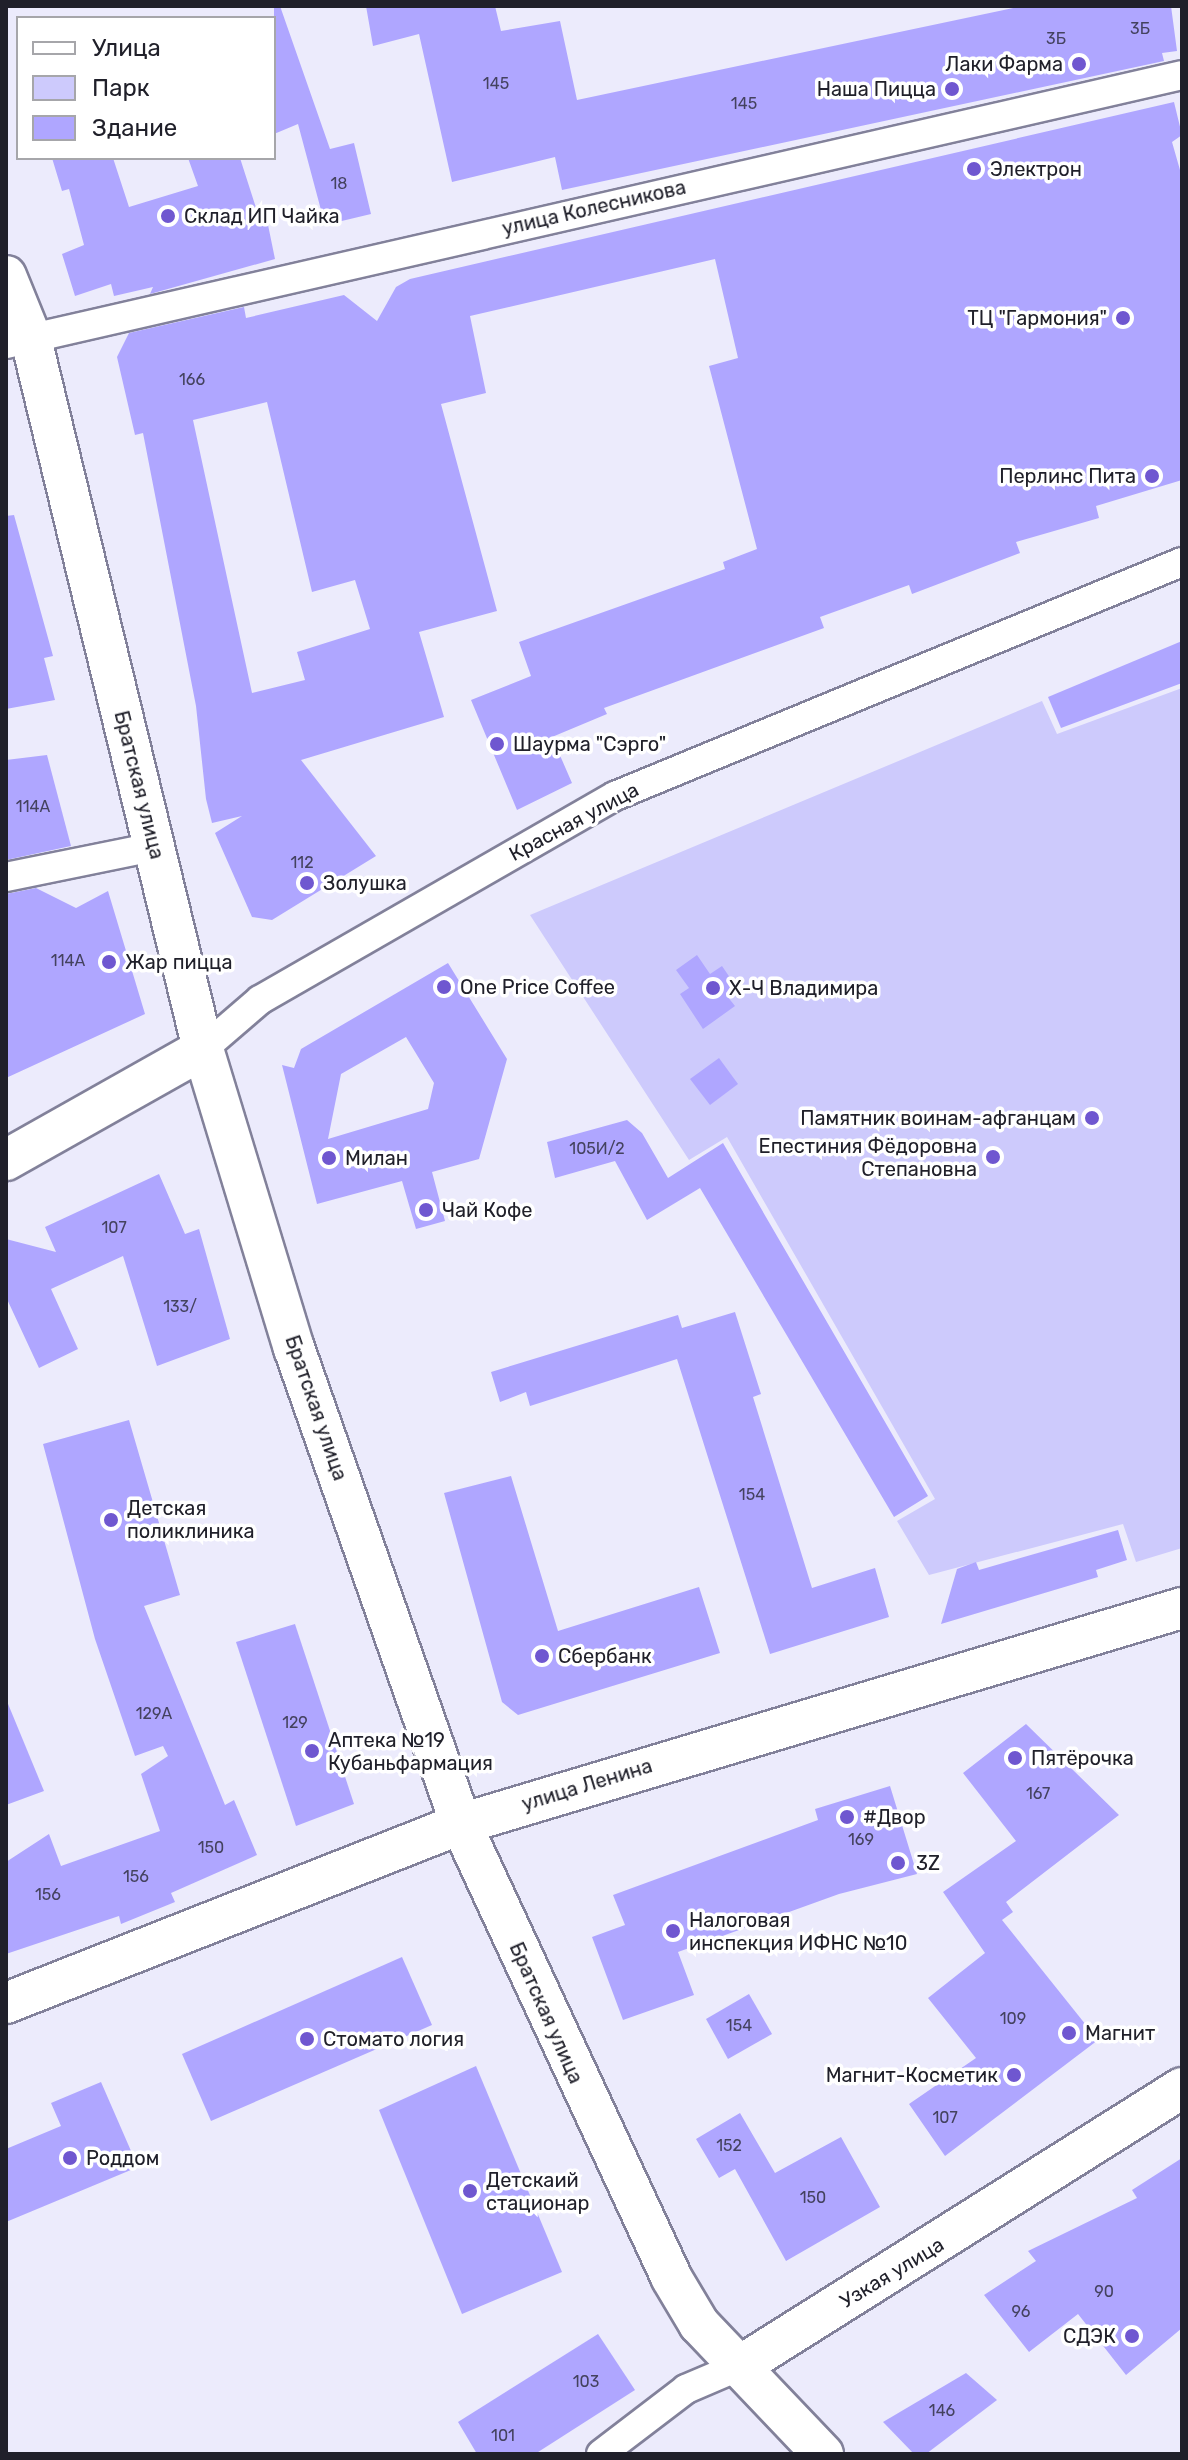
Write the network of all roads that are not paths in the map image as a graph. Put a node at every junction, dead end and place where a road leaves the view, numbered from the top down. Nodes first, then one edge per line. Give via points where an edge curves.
1 (1182, 75) edge
2 (6, 276) edge
3 (18, 340) edge
4 (1182, 562) edge
5 (154, 847) junction
6 (6, 877) edge
7 (203, 1049) junction
8 (6, 1160) edge
9 (1182, 1608) edge
10 (461, 1824) junction
11 (6, 2003) edge
12 (1182, 2088) edge
13 (740, 2366) junction
14 (601, 2454) edge
15 (823, 2454) edge

1 - 3 street, улица Колесникова
2 - 3 main road, Братская улица
3 - 5 main road, Братская улица
4 - 7 street, Красная улица via 615,796 260,1000
5 - 6 street
5 - 7 main road, Братская улица
7 - 8 main road, Красная улица
7 - 10 main road, Братская улица via 294,1348
9 - 10 main road, улица Ленина
10 - 11 main road, улица Ленина
10 - 13 main road, Братская улица via 671,2277 699,2324
12 - 13 main road, Узкая улица
13 - 14 street, Узкая улица via 686,2389
13 - 15 main road, Братская улица

